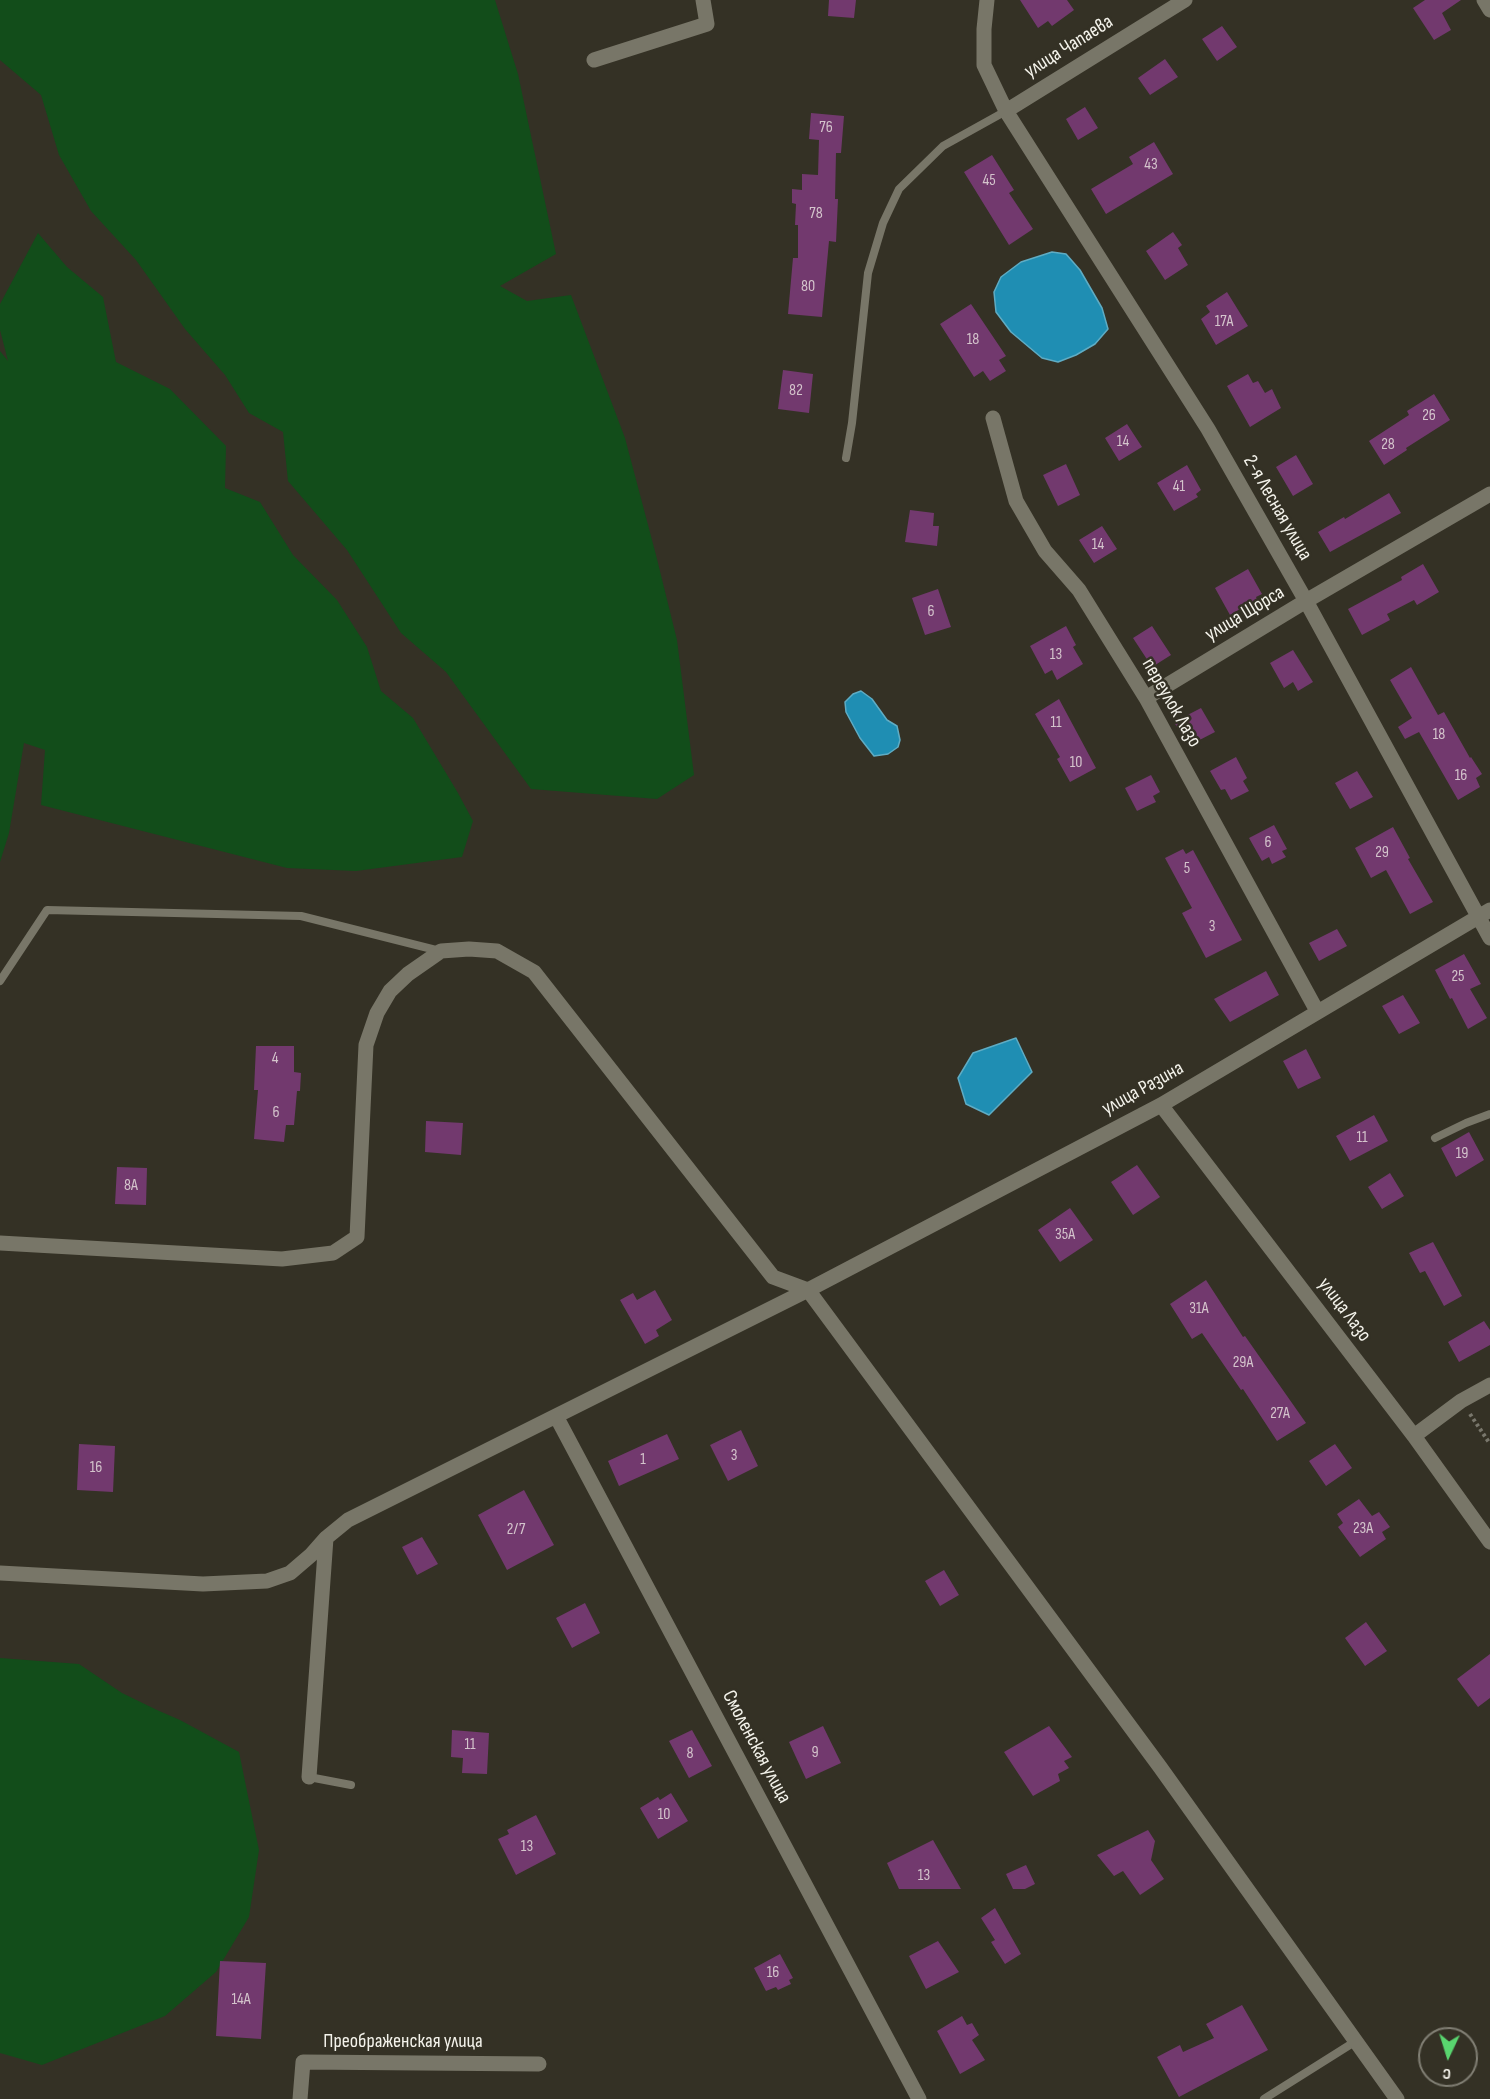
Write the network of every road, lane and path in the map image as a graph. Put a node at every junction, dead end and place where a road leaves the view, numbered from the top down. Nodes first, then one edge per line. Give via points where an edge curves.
1 (703, 0) edge
2 (987, 0) edge
3 (1185, 0) edge
4 (1484, 0) edge
5 (1490, 10) edge
6 (594, 60) dead end
7 (1006, 111) junction
8 (993, 418) dead end
9 (846, 458) dead end
10 (1490, 494) edge
11 (1306, 601) junction
12 (1146, 698) junction
13 (1484, 913) edge
14 (1490, 938) edge
15 (441, 951) junction
16 (0, 981) edge
17 (1317, 1011) junction
18 (1161, 1105) junction
19 (1490, 1114) edge
20 (1435, 1138) dead end
21 (0, 1243) edge
22 (808, 1290) junction
23 (1490, 1385) edge
24 (1461, 1401) junction
25 (556, 1416) junction
26 (1414, 1436) junction
27 (1490, 1444) edge
28 (326, 1538) junction
29 (1490, 1542) edge
30 (0, 1573) edge
31 (309, 1777) joint
32 (351, 1785) dead end
33 (1356, 2041) junction
34 (539, 2064) dead end
35 (300, 2099) edge
36 (919, 2099) edge
37 (1264, 2099) edge
38 (1397, 2099) edge

1 - 6 street via 707,24
2 - 7 street, 2-я Лесная улица via 984,65
3 - 7 street, улица Чапаева
4 - 5 street
7 - 9 lane via 943,146 899,189 883,223 868,273
7 - 11 street, 2-я Лесная улица via 1208,429
8 - 12 street, переулок Лазо via 1016,501 1045,551 1079,590
10 - 11 street, улица Щорса
11 - 12 street, улица Щорса
11 - 13 street, 2-я Лесная улица
12 - 17 street, переулок Лазо
13 - 14 street, 2-я Лесная улица
13 - 17 street, улица Разина
15 - 16 lane via 301,916 47,910
15 - 21 street via 390,991 366,1045 357,1237 341,1248 333,1253 282,1259
15 - 22 street via 497,951 534,972 773,1277
17 - 18 street, улица Разина
18 - 22 street, улица Разина
18 - 26 street, улица Лазо
19 - 20 lane
22 - 25 street, улица Разина
22 - 33 street via 1160,1767
23 - 24 street
24 - 26 street
24 - 27 path
25 - 28 street, улица Разина via 348,1520
25 - 36 street, Смоленская улица
26 - 29 street, улица Лазо
28 - 30 street, улица Разина via 290,1573 267,1581 203,1584
28 - 31 street
31 - 32 lane
33 - 37 lane
33 - 38 street
34 - 35 street, Преображенская улица via 303,2062

